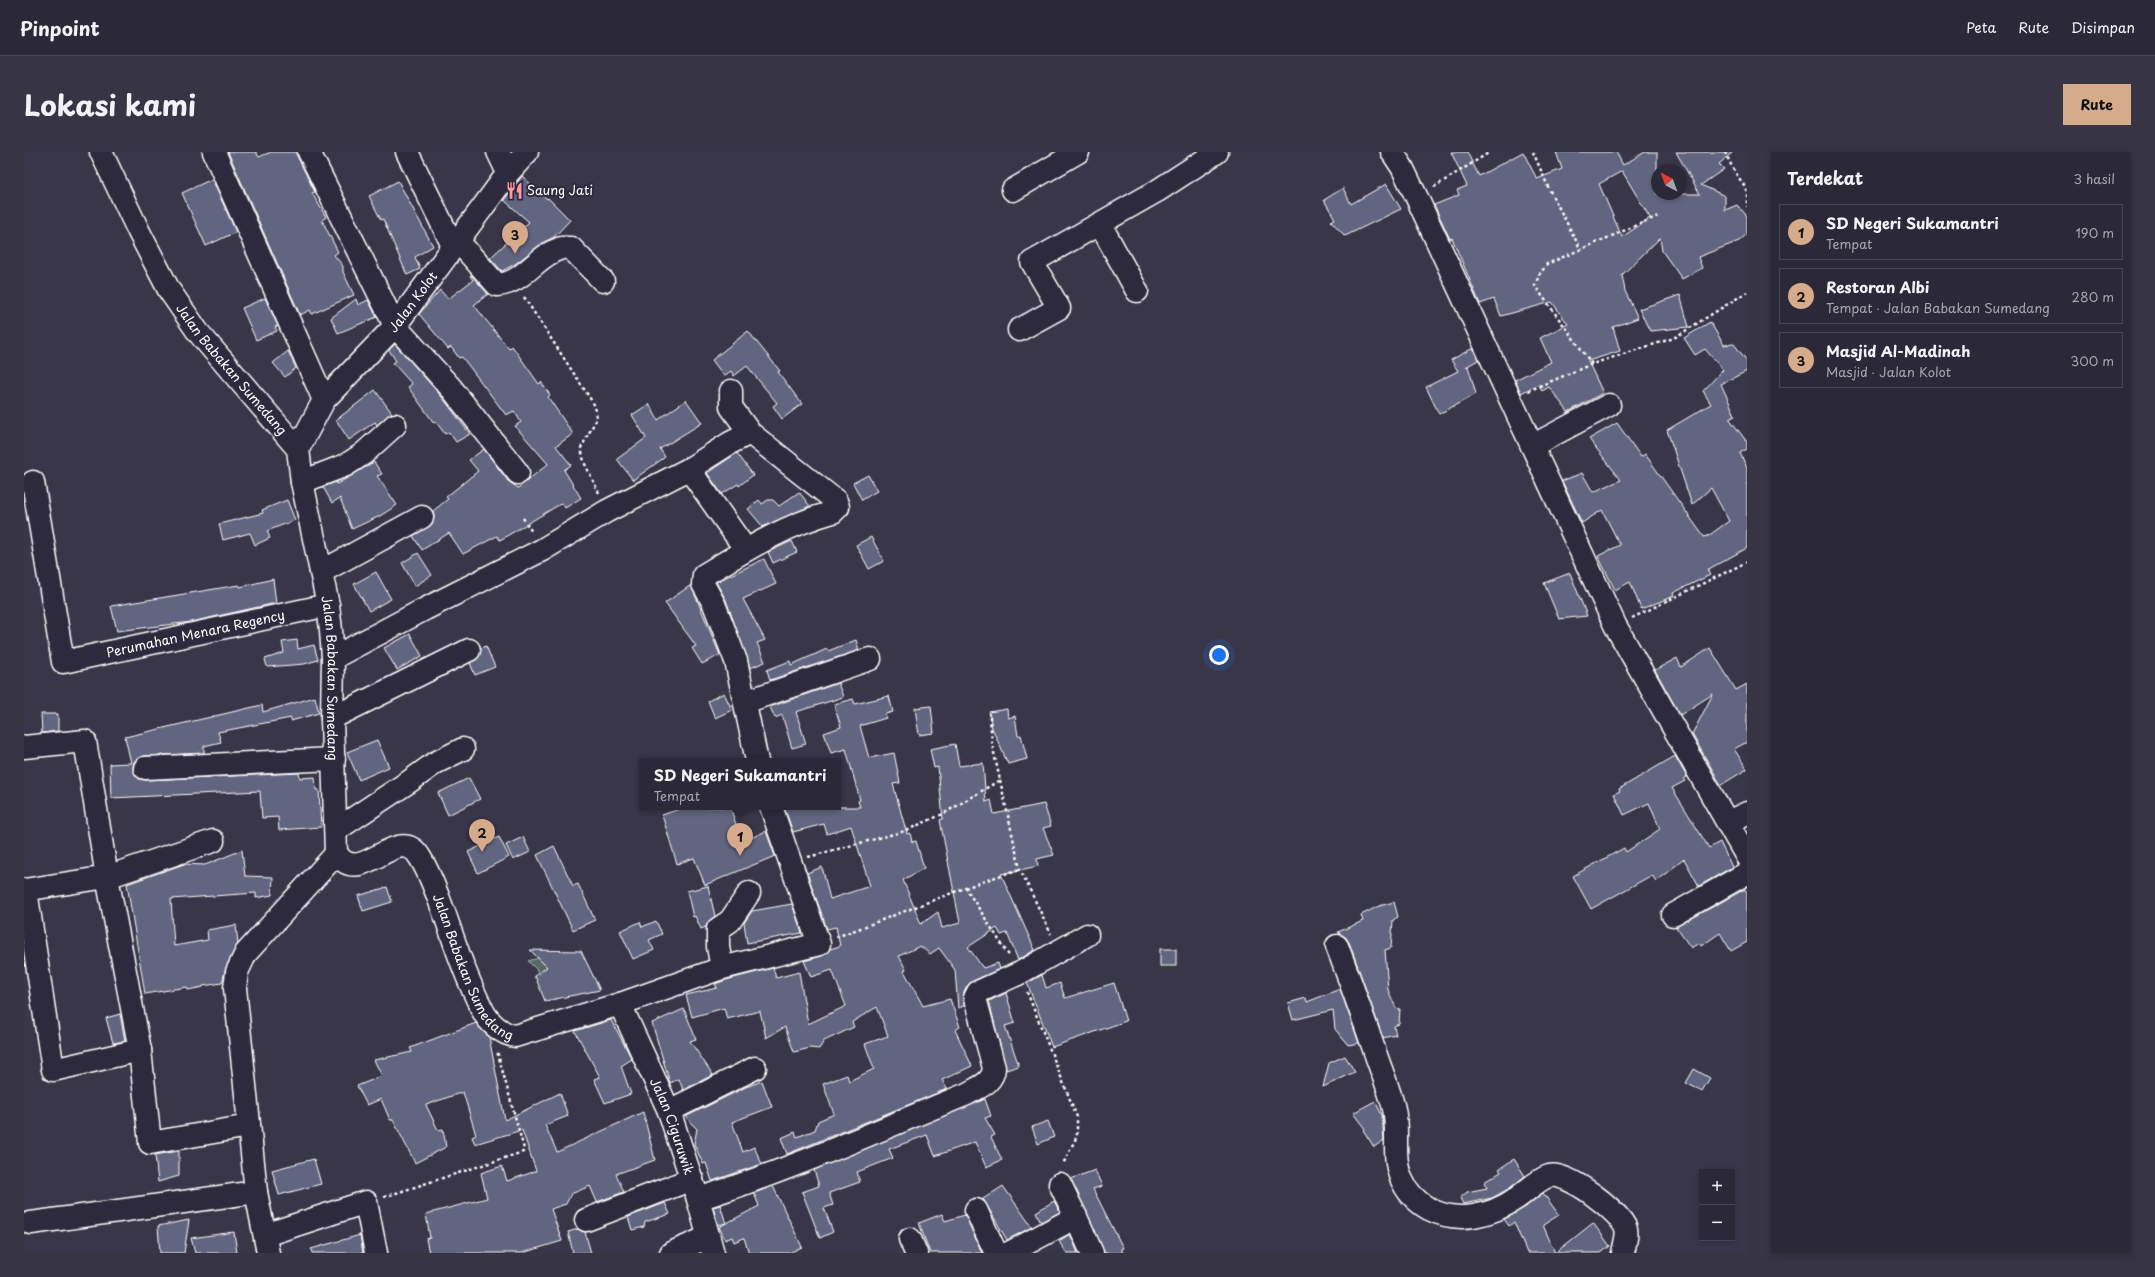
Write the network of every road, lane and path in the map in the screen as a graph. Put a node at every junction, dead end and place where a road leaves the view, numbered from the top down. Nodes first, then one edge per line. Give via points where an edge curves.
1 (101, 152) edge
2 (214, 152) edge
3 (309, 152) edge
4 (407, 152) edge
5 (498, 152) edge
6 (527, 152) edge
7 (1078, 152) edge
8 (1217, 152) edge
9 (1392, 152) edge
10 (1490, 152) edge
11 (1533, 152) edge
12 (1725, 152) edge
13 (508, 173) junction
14 (1013, 190) dead end
15 (1417, 198) junction
16 (1747, 207) edge
17 (1658, 216) dead end
18 (1100, 224) junction
19 (456, 243) junction
20 (1581, 250) junction
21 (603, 281) dead end
22 (511, 282) junction
23 (1138, 291) dead end
24 (1747, 292) edge
25 (395, 326) junction
26 (1019, 330) dead end
27 (1592, 364) junction
28 (731, 391) dead end
29 (1510, 398) junction
30 (324, 400) junction
31 (1609, 405) dead end
32 (395, 425) dead end
33 (750, 433) junction
34 (1532, 446) junction
35 (298, 449) junction
36 (689, 469) junction
37 (518, 473) dead end
38 (33, 482) dead end
39 (302, 482) junction
40 (607, 512) junction
41 (422, 517) dead end
42 (746, 550) junction
43 (1747, 562) edge
44 (321, 572) junction
45 (328, 605) junction
46 (1615, 625) junction
47 (469, 650) dead end
48 (333, 658) junction
49 (870, 659) dead end
50 (745, 702) junction
51 (990, 717) dead end
52 (332, 718) junction
53 (24, 747) edge
54 (462, 749) dead end
55 (755, 758) edge
56 (334, 759) junction
57 (145, 768) dead end
58 (1000, 780) junction
59 (772, 810) edge
60 (1738, 818) edge
61 (336, 830) junction
62 (213, 841) dead end
63 (336, 854) junction
64 (1747, 857) edge
65 (790, 861) junction
66 (1020, 869) junction
67 (1747, 873) edge
68 (107, 877) junction
69 (965, 887) junction
70 (25, 890) edge
71 (749, 892) dead end
72 (1673, 915) dead end
73 (1087, 936) dead end
74 (819, 944) junction
75 (1337, 946) dead end
76 (1059, 950) junction
77 (722, 968) junction
78 (1020, 973) junction
79 (620, 1004) junction
80 (140, 1050) junction
81 (497, 1050) dead end
82 (755, 1068) dead end
83 (669, 1111) junction
84 (249, 1126) junction
85 (1060, 1184) joint
86 (695, 1189) junction
87 (256, 1192) junction
88 (366, 1202) junction
89 (976, 1210) dead end
90 (1076, 1217) junction
91 (586, 1220) dead end
92 (30, 1223) dead end
93 (266, 1244) edge
94 (710, 1245) edge
95 (376, 1253) edge
96 (672, 1253) edge
97 (996, 1253) edge
98 (1009, 1253) edge
99 (1092, 1253) edge
100 (1623, 1253) edge

1 - 35 street, Jalan Babakan Sumedang via 169,290 198,332
2 - 30 street
3 - 25 street
4 - 19 street
5 - 13 street
6 - 13 street, Jalan Kolot
7 - 14 street
8 - 18 street
9 - 15 street
10 - 15 path
11 - 20 path
12 - 16 path via 1747,192
13 - 19 street, Jalan Kolot
15 - 29 street
17 - 20 path via 1598,240
18 - 23 street
18 - 26 street via 1032,262 1059,308
19 - 22 street via 497,285
19 - 25 street, Jalan Kolot
20 - 27 path via 1547,264 1535,286
21 - 22 street via 571,248 559,248
22 - 40 path via 520,291 595,406 597,418 581,448 584,462
24 - 27 path via 1674,338
25 - 30 street, Jalan Kolot
25 - 37 street via 452,389
27 - 29 path
28 - 33 street via 731,407
29 - 34 street
30 - 35 street, Jalan Kolot
31 - 34 street
32 - 39 street via 363,454 346,465
33 - 36 street
33 - 42 street via 836,501 838,506 833,512 785,528
34 - 46 street
35 - 39 street, Jalan Babakan Sumedang
36 - 40 street
36 - 42 street
38 - 45 street, Perumahan Menara Regency via 63,662
39 - 44 street, Jalan Babakan Sumedang
40 - 48 street via 542,550
41 - 44 street
42 - 50 street via 702,578 736,662
43 - 46 path
44 - 45 street, Jalan Babakan Sumedang
45 - 48 street, Jalan Babakan Sumedang
46 - 60 street
47 - 52 street
48 - 52 street, Jalan Babakan Sumedang
49 - 50 street
50 - 55 street
51 - 58 path via 992,744
52 - 56 street, Jalan Babakan Sumedang
53 - 68 street via 85,741
54 - 61 street via 435,762
56 - 57 street
56 - 61 street, Jalan Babakan Sumedang
58 - 65 path via 943,814 905,831
58 - 66 path
59 - 65 street
60 - 64 street
61 - 63 street, Jalan Babakan Sumedang
62 - 68 street
63 - 79 street, Jalan Babakan Sumedang via 345,863 359,865 396,847 408,847 416,851 435,887 463,965 483,1011 503,1033 515,1036
63 - 84 street via 246,953 237,972 235,988
65 - 74 street
66 - 69 path
66 - 76 path
67 - 72 street
68 - 70 street
68 - 80 street
69 - 74 path via 908,912
69 - 78 path
70 - 80 street via 53,1070
71 - 77 street via 730,921 718,929
73 - 76 street
74 - 77 street
75 - 100 street via 1392,1104 1397,1159 1401,1178 1410,1194 1428,1209 1450,1217 1465,1218 1497,1210 1541,1180 1550,1176 1560,1176 1606,1205 1624,1224 1626,1231
76 - 78 street
77 - 79 street
78 - 85 path via 1076,1117 1077,1136 1062,1167
78 - 86 street via 980,989 976,994 994,1068 989,1082 967,1094 828,1153 747,1184
79 - 83 street, Jalan Ciguruwik
80 - 84 street via 150,1143
81 - 88 path via 523,1152
82 - 83 street
83 - 86 street, Jalan Ciguruwik
84 - 87 street
85 - 90 street
86 - 91 street
86 - 94 street, Jalan Ciguruwik
87 - 92 street
87 - 93 street
88 - 93 street
88 - 95 street
89 - 97 street
90 - 98 street
90 - 99 street
94 - 96 street

